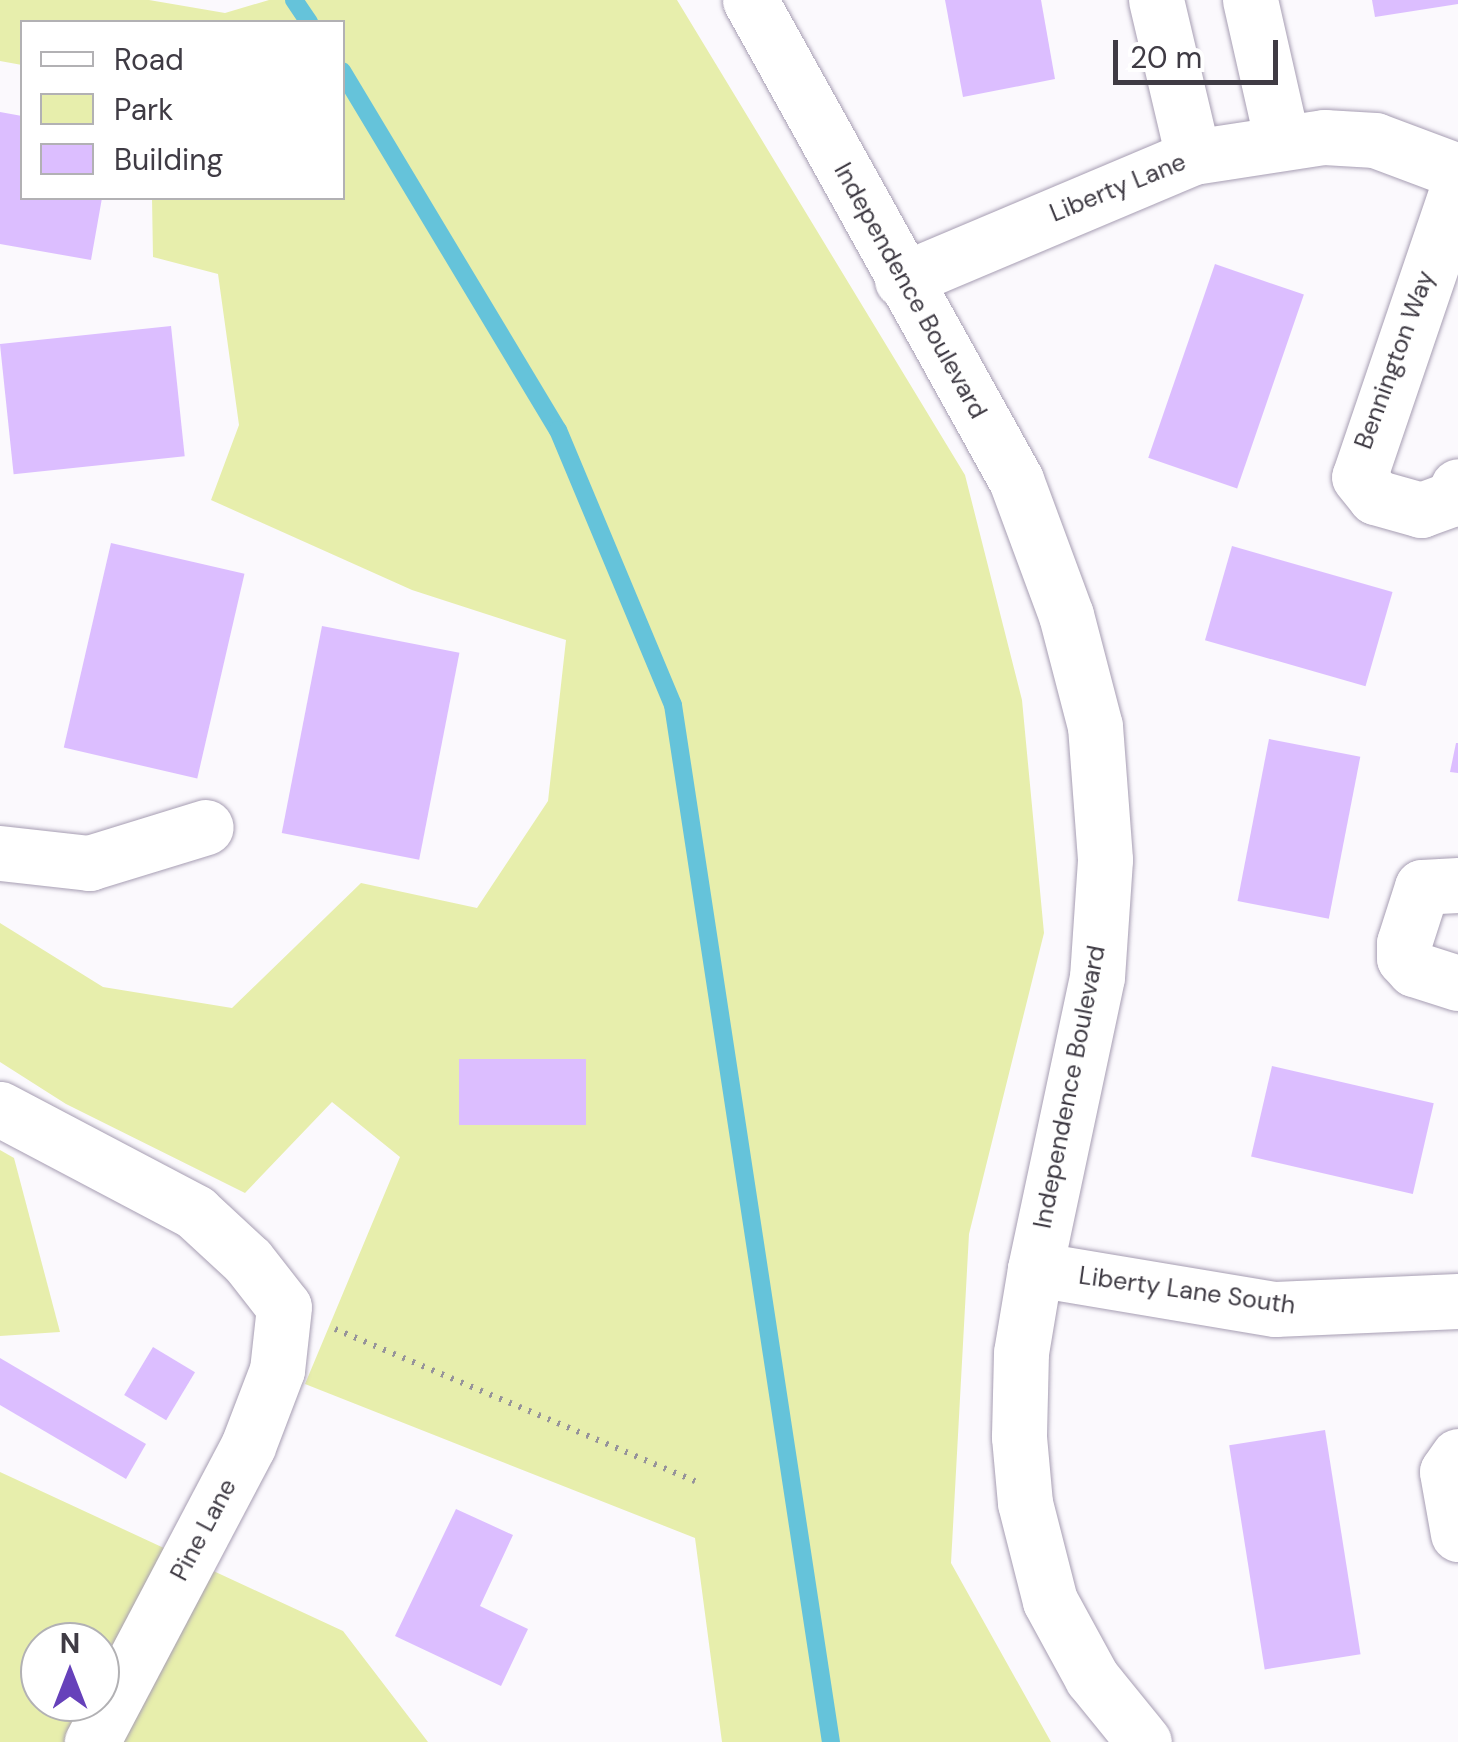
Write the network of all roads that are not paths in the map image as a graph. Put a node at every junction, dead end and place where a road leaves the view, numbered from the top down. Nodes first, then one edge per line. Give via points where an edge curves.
1 (750, 0) edge
2 (1156, 0) edge
3 (1250, 0) edge
4 (1282, 141) junction
5 (1193, 156) junction
6 (1458, 171) edge
7 (1458, 187) edge
8 (902, 280) junction
9 (1458, 486) edge
10 (206, 827) dead end
11 (0, 853) edge
12 (1458, 884) edge
13 (1458, 982) edge
14 (0, 1110) edge
15 (1035, 1269) junction
16 (1456, 1313) edge
17 (1458, 1456) edge
18 (1458, 1534) edge
19 (92, 1742) edge
20 (1144, 1742) edge

1 - 8 street, Independence Boulevard
2 - 5 street
3 - 4 street
4 - 5 street, Liberty Lane
4 - 6 street, Liberty Lane via 1375,140
5 - 8 street, Liberty Lane
7 - 9 street, Bennington Way via 1358,477 1375,497 1422,510 1452,499
8 - 15 street, Independence Boulevard via 1016,480 1066,615 1095,726 1105,860 1097,976
10 - 11 street via 90,863
12 - 13 street via 1422,888 1404,943 1404,958 1414,969
14 - 19 street, Pine Lane via 195,1212 284,1307 277,1370 248,1446
15 - 16 street, Liberty Lane South via 1276,1309
15 - 20 street, Independence Boulevard via 1021,1353 1025,1502 1050,1601 1092,1678
17 - 18 street via 1447,1472

